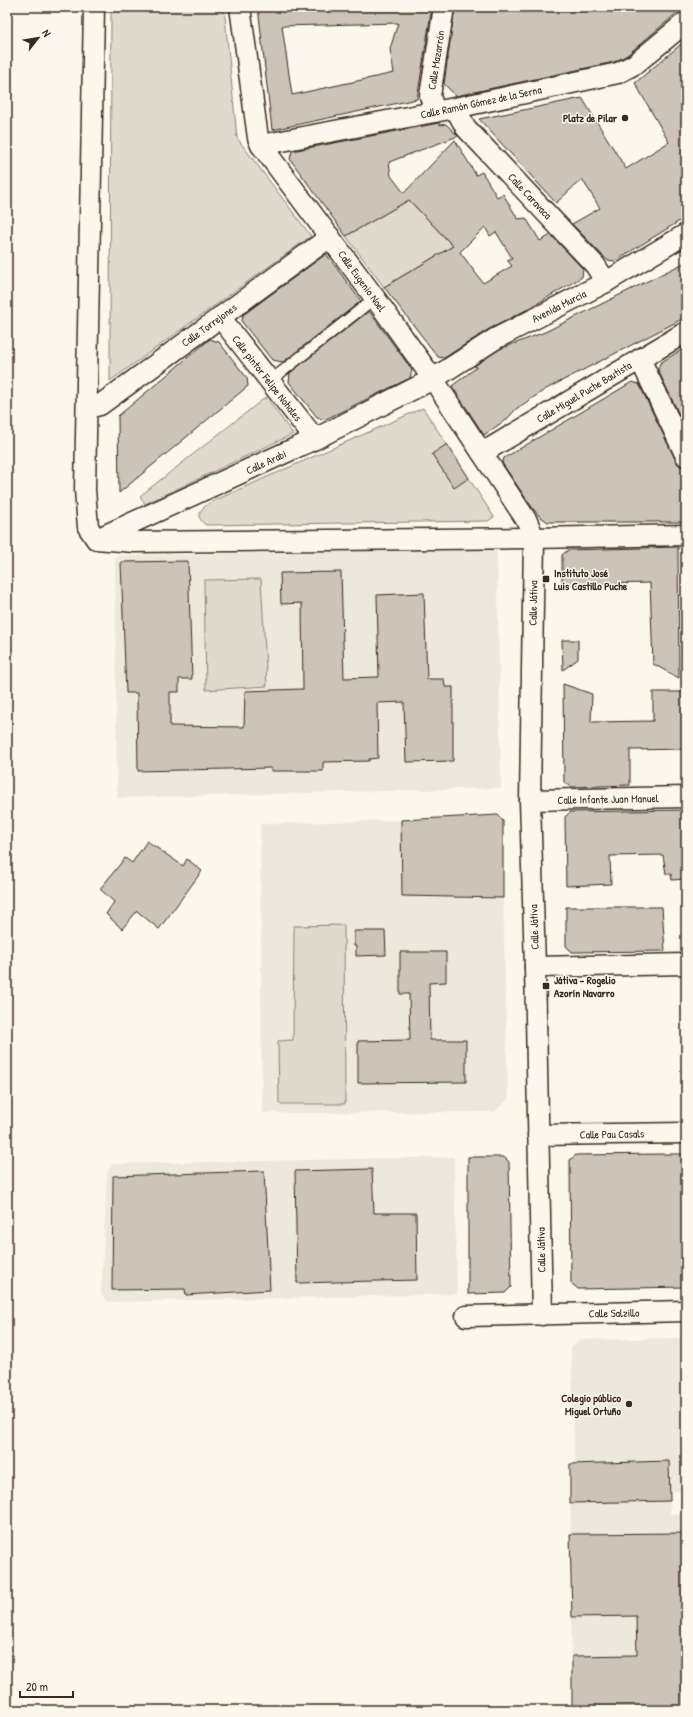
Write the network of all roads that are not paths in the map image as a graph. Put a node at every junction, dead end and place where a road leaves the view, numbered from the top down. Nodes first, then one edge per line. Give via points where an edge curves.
1 (94, 7) edge
2 (240, 7) edge
3 (444, 7) edge
4 (686, 22) edge
5 (455, 108) junction
6 (435, 112) junction
7 (261, 145) junction
8 (686, 234) edge
9 (330, 237) junction
10 (606, 282) junction
11 (375, 298) junction
12 (220, 317) junction
13 (686, 332) edge
14 (640, 359) junction
15 (433, 380) junction
16 (270, 381) junction
17 (87, 408) junction
18 (315, 439) junction
19 (482, 453) junction
20 (686, 456) edge
21 (686, 535) edge
22 (534, 538) junction
23 (96, 539) junction
24 (686, 797) edge
25 (530, 800) junction
26 (686, 964) edge
27 (535, 966) junction
28 (686, 1133) edge
29 (538, 1135) junction
30 (686, 1311) edge
31 (542, 1315) junction
32 (466, 1316) dead end

1 - 17 street
2 - 7 street, Calle Eugenio Noel
3 - 6 street, Calle Mazarrón via 430,96
4 - 5 street, Calle Ramón Gómez de la Serna via 624,71
5 - 6 street, Calle Ramón Gómez de la Serna
5 - 10 street, Calle Caravaca via 466,128 595,265
6 - 7 street, Calle Ramón Gómez de la Serna
7 - 9 street, Calle Eugenio Noel
8 - 10 street, Avenida Murcia
9 - 11 street, Calle Eugenio Noel
9 - 12 street, Calle Torrejones
10 - 15 street, Avenida Murcia via 495,339
11 - 15 street, Calle Eugenio Noel
11 - 16 lane
12 - 16 street, Calle pintor Felipe Nohales
12 - 17 street, Calle Torrejones via 100,405
13 - 14 street, Calle Miguel Puche Bautista
14 - 19 street, Calle Miguel Puche Bautista
14 - 20 street
15 - 18 street, Calle Arabi
15 - 19 street, Calle Eugenio Noel
16 - 18 street, Calle pintor Felipe Nohales
17 - 23 street via 85,490 88,526
18 - 23 street, Calle Arabi
19 - 22 street, Calle Eugenio Noel via 527,521
21 - 22 street
22 - 23 street via 134,542
22 - 25 street, Calle Játiva
24 - 25 street, Calle Infante Juan Manuel
25 - 27 street, Calle Játiva
26 - 27 street
27 - 29 street, Calle Játiva
28 - 29 street, Calle Pau Casals
29 - 31 street, Calle Játiva
30 - 31 street, Calle Salzillo
31 - 32 street, Calle Salzillo

